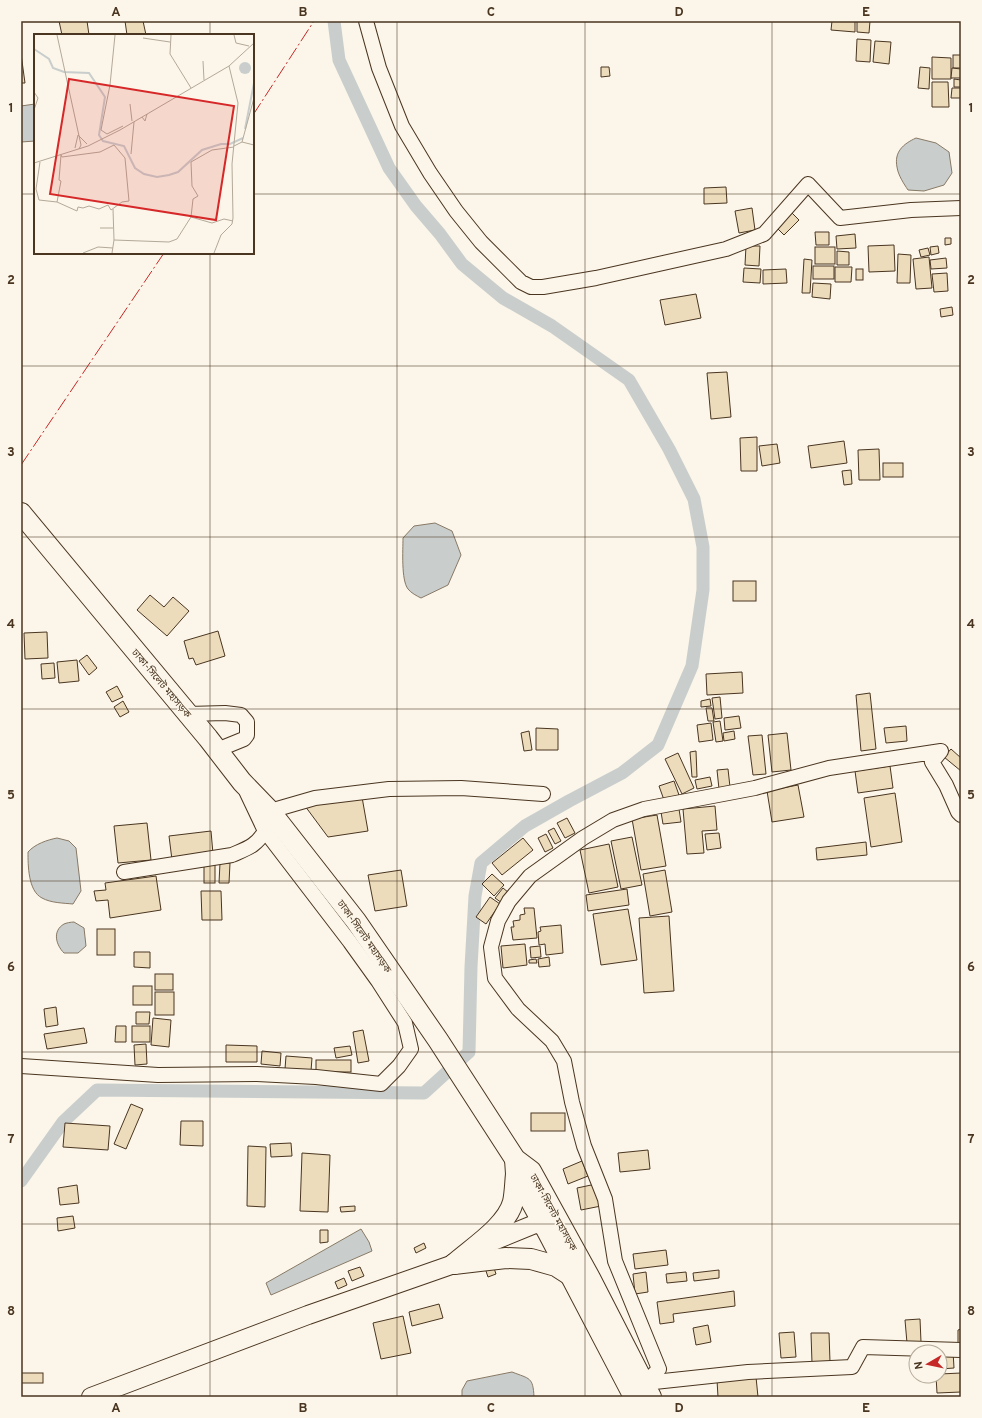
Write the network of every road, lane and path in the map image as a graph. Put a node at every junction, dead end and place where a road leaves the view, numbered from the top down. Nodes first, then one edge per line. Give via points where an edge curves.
1 (366, 21) edge
2 (961, 208) edge
3 (21, 514) edge
4 (188, 714) junction
5 (217, 750) junction
6 (242, 782) junction
7 (543, 794) dead end
8 (270, 811) junction
9 (961, 815) edge
10 (265, 831) junction
11 (124, 872) dead end
12 (21, 1066) edge
13 (516, 1166) junction
14 (548, 1216) junction
15 (454, 1264) junction
16 (570, 1275) junction
17 (961, 1350) edge
18 (643, 1392) edge
19 (91, 1397) edge

1 - 2 street via 379,68 402,126 430,173 481,242 521,282 531,287 596,278 726,249 764,234 808,184 840,218 911,210
3 - 4 highway, ঢাকা-সিলেট মহাসড়ক
4 - 5 highway, ঢাকা-সিলেট মহাসড়ক
4 - 5 street via 225,713 240,716 247,722 247,735 244,739
5 - 6 highway, ঢাকা-সিলেট মহাসড়ক
6 - 8 highway, ঢাকা-সিলেট মহাসড়ক
6 - 10 street
7 - 8 street via 461,788 389,789 315,798
8 - 13 highway, ঢাকা-সিলেট মহাসড়ক via 356,921 500,1136
9 - 18 street via 932,762 941,750 829,768 755,788 644,809 613,820 530,876 509,901 498,921 491,947 495,978 518,1009 552,1041 564,1061 584,1146 605,1199 615,1261 659,1369
10 - 11 street via 259,842 232,855
10 - 12 street via 350,942 405,1023 412,1049 400,1066 381,1084 257,1074 158,1075
13 - 14 highway, ঢাকা-সিলেট মহাসড়ক
13 - 15 highway via 513,1203 505,1219
14 - 15 main road via 486,1244 475,1254
14 - 16 highway
14 - 18 highway, ঢাকা-সিলেট মহাসড়ক via 568,1236
15 - 16 highway via 506,1258 531,1259 556,1266
15 - 19 main road via 308,1315
16 - 18 highway
17 - 18 street via 863,1347 852,1367 748,1372

